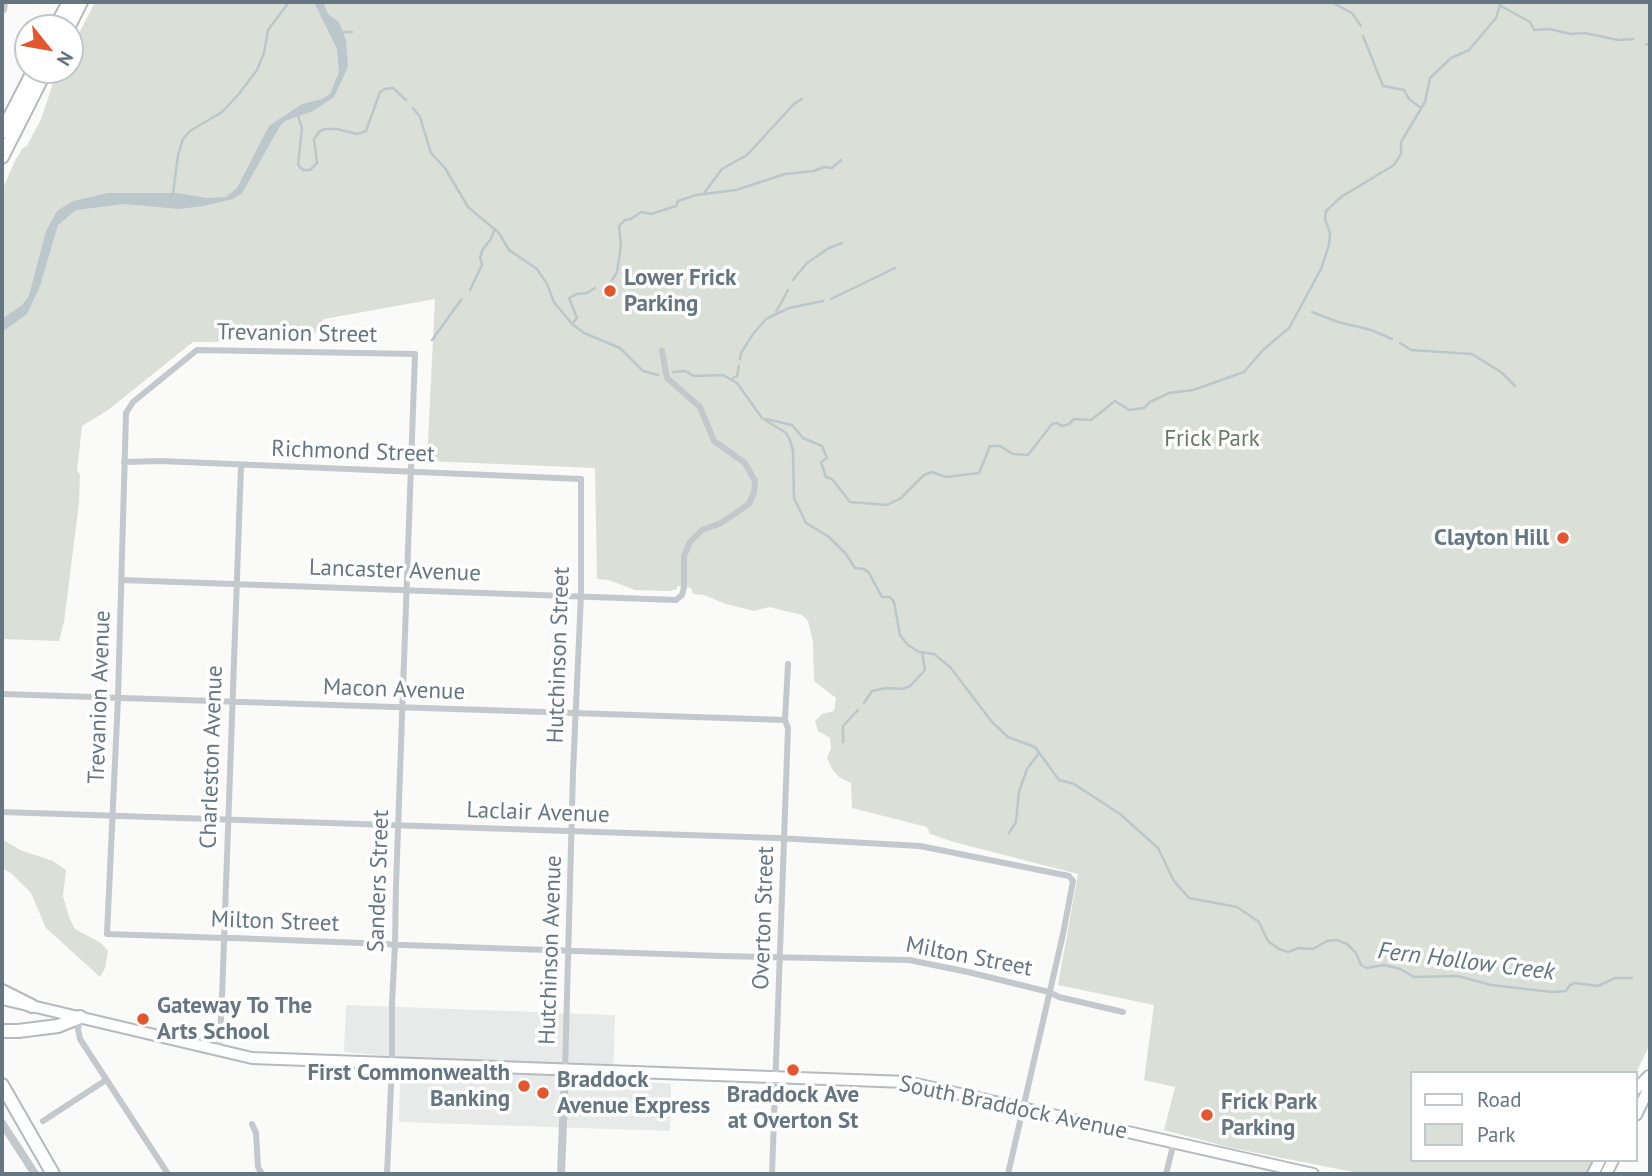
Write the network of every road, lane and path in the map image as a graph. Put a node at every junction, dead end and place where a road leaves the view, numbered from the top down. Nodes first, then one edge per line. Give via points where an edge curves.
1 (5, 2) edge
2 (4, 10) dead end
3 (27, 84) edge
4 (39, 84) edge
5 (2, 132) edge
6 (2, 157) edge
7 (662, 351) dead end
8 (415, 354) joint
9 (124, 462) junction
10 (241, 466) junction
11 (411, 472) junction
12 (581, 479) joint
13 (121, 580) junction
14 (236, 584) junction
15 (408, 589) junction
16 (581, 595) junction
17 (788, 664) dead end
18 (2, 694) edge
19 (118, 698) junction
20 (232, 702) junction
21 (403, 708) junction
22 (576, 713) junction
23 (790, 723) junction
24 (2, 812) edge
25 (113, 816) junction
26 (228, 820) junction
27 (398, 825) junction
28 (572, 831) junction
29 (785, 839) junction
30 (107, 934) joint
31 (224, 938) junction
32 (395, 944) junction
33 (568, 950) junction
34 (780, 958) junction
35 (2, 991) edge
36 (1049, 992) junction
37 (2, 999) edge
38 (32, 1006) junction
39 (1123, 1012) dead end
40 (80, 1017) junction
41 (2, 1031) edge
42 (217, 1049) junction
43 (392, 1064) junction
44 (565, 1071) junction
45 (1649, 1076) edge
46 (775, 1077) junction
47 (106, 1080) junction
48 (2, 1085) edge
49 (1025, 1109) junction
50 (1638, 1111) edge
51 (43, 1121) dead end
52 (2, 1123) edge
53 (252, 1124) dead end
54 (1174, 1142) junction
55 (35, 1174) edge
56 (53, 1174) edge
57 (168, 1174) edge
58 (262, 1174) edge
59 (387, 1174) edge
60 (561, 1174) edge
61 (772, 1174) edge
62 (1008, 1174) edge
63 (1166, 1174) edge
64 (1313, 1174) edge

1 - 2 street
3 - 5 highway
4 - 6 highway
7 - 16 street, Lancaster Avenue via 667,378 701,407 714,441 744,463 755,481 754,492 749,504 702,530 690,542 684,556 684,587 676,600
8 - 9 street, Trevanion Street via 197,351 128,407
8 - 11 street, Sanders Street
9 - 10 street, Richmond Street
9 - 13 street, Trevanion Avenue
10 - 11 street, Richmond Street
10 - 14 street, Charleston Avenue
11 - 12 street, Richmond Street
11 - 15 street, Sanders Street
12 - 16 street, Hutchinson Street
13 - 14 street, Lancaster Avenue
13 - 19 street, Trevanion Avenue
14 - 15 street, Lancaster Avenue
14 - 20 street, Charleston Avenue
15 - 16 street, Lancaster Avenue
15 - 21 street, Sanders Street
16 - 22 street, Hutchinson Street
17 - 23 street, Overton Street
18 - 19 street, Macon Avenue
19 - 20 street, Macon Avenue
19 - 25 street, Trevanion Avenue
20 - 21 street, Macon Avenue
20 - 26 street, Charleston Avenue
21 - 22 street, Macon Avenue
21 - 27 street, Sanders Street
22 - 23 street, Macon Avenue
22 - 28 street, Hutchinson Street
23 - 29 street, Overton Street
24 - 25 street, Laclair Avenue
25 - 26 street, Laclair Avenue
25 - 30 street, Trevanion Avenue
26 - 27 street, Laclair Avenue
26 - 31 street, Charleston Avenue
27 - 28 street, Laclair Avenue
27 - 32 street, Sanders Street
28 - 29 street, Laclair Avenue
28 - 33 street, Hutchinson Avenue
29 - 34 street, Overton Street
29 - 36 street, Laclair Avenue via 932,847 1069,876 1073,881
30 - 31 street, Milton Street
31 - 32 street, Milton Street
31 - 42 street, Charleston Avenue
32 - 33 street, Milton Street
32 - 43 street, Sanders Street
33 - 34 street, Milton Street
33 - 44 street, Hutchinson Avenue
34 - 36 street, Milton Street via 909,960
34 - 46 street, Overton Street
35 - 38 highway
36 - 39 street, Milton Street
36 - 49 street
37 - 38 main road, South Braddock Avenue
38 - 40 main road, South Braddock Avenue
40 - 41 highway via 58,1026
40 - 42 main road, South Braddock Avenue
40 - 47 street via 78,1033
42 - 43 main road, South Braddock Avenue via 252,1058
43 - 44 main road, South Braddock Avenue
43 - 59 street, Sanders Street
44 - 46 main road, South Braddock Avenue
44 - 60 street
45 - 50 main road
46 - 49 main road, South Braddock Avenue via 907,1082
46 - 61 street, Overton Street
47 - 51 street
47 - 57 street
48 - 56 highway
49 - 54 main road, South Braddock Avenue
49 - 62 street
52 - 55 street
53 - 58 street
54 - 63 street
54 - 64 main road, South Braddock Avenue

